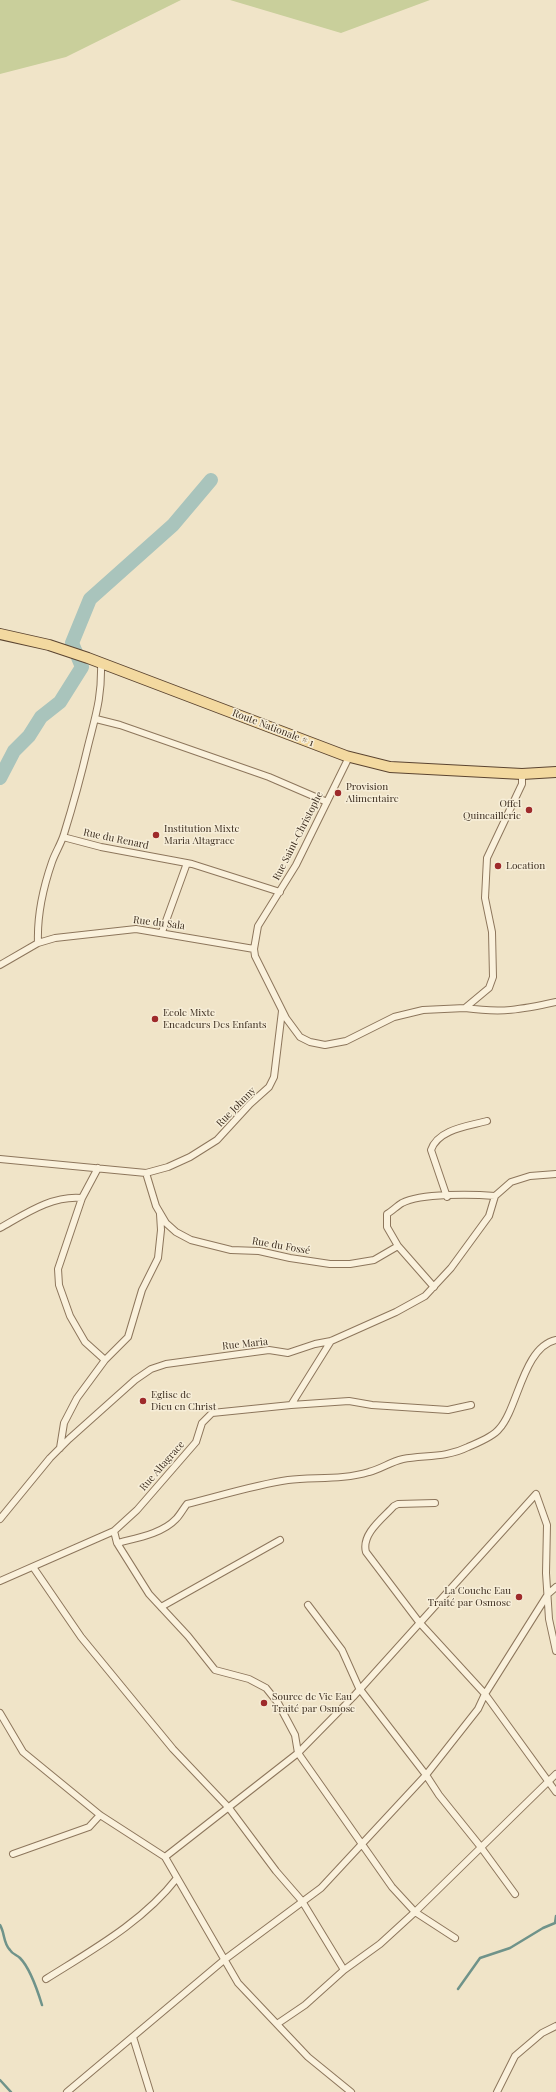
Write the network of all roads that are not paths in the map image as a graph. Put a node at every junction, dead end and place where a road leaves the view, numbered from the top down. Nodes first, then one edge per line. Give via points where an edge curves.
1 (0, 634) edge
2 (101, 662) junction
3 (96, 719) junction
4 (349, 757) junction
5 (556, 772) edge
6 (522, 774) junction
7 (327, 802) junction
8 (63, 837) junction
9 (187, 863) junction
10 (280, 892) junction
11 (162, 932) junction
12 (38, 943) junction
13 (254, 949) junction
14 (0, 965) edge
15 (556, 1002) edge
16 (465, 1008) junction
17 (282, 1011) junction
18 (488, 1121) dead end
19 (0, 1159) edge
20 (98, 1168) junction
21 (146, 1173) junction
22 (556, 1174) edge
23 (447, 1196) junction
24 (495, 1196) junction
25 (82, 1198) junction
26 (159, 1212) junction
27 (0, 1228) edge
28 (398, 1246) junction
29 (434, 1287) junction
30 (556, 1340) edge
31 (331, 1341) junction
32 (105, 1360) junction
33 (291, 1405) junction
34 (470, 1405) dead end
35 (60, 1448) junction
36 (435, 1503) dead end
37 (0, 1519) edge
38 (114, 1531) junction
39 (280, 1540) dead end
40 (117, 1543) junction
41 (33, 1567) junction
42 (0, 1581) edge
43 (556, 1587) edge
44 (548, 1594) junction
45 (308, 1605) dead end
46 (161, 1607) junction
47 (419, 1622) junction
48 (556, 1651) edge
49 (359, 1688) junction
50 (485, 1694) junction
51 (0, 1713) edge
52 (298, 1753) junction
53 (556, 1774) edge
54 (426, 1775) junction
55 (549, 1781) junction
56 (556, 1792) edge
57 (229, 1808) junction
58 (100, 1815) junction
59 (363, 1845) junction
60 (480, 1846) junction
61 (13, 1854) dead end
62 (165, 1857) junction
63 (177, 1878) junction
64 (515, 1894) dead end
65 (302, 1902) junction
66 (415, 1912) junction
67 (455, 1938) dead end
68 (224, 1960) junction
69 (344, 1970) junction
70 (46, 1979) dead end
71 (277, 2024) junction
72 (556, 2026) edge
73 (133, 2037) junction
74 (67, 2092) edge
75 (150, 2092) edge
76 (351, 2092) edge
77 (497, 2092) edge

1 - 2 main road, Route Nationale # 1 via 48,645
2 - 3 street via 100,697
2 - 4 main road, Route Nationale # 1
3 - 7 street via 254,772
3 - 8 street
4 - 6 main road, Route Nationale # 1 via 390,766
4 - 7 street, Rue Saint-Christophe
5 - 6 main road, Route Nationale # 1
6 - 16 street via 522,784 487,858 485,898 490,911 493,977 489,988
7 - 10 street, Rue Saint-Christophe
8 - 9 street, Rue du Renard
8 - 12 street via 52,861 43,893 37,924
9 - 10 street, Rue du Renard
9 - 11 street
10 - 13 street, Rue Saint-Christophe via 258,926
11 - 12 street, Rue du Sala via 136,929 55,938
11 - 13 street, Rue du Sala
12 - 14 street, Rue du Sala
13 - 17 street, Rue Saint-Christophe
15 - 16 street, Rue Saint-Christophe via 516,1011 491,1012
16 - 17 street, Rue Saint-Christophe via 423,1010 394,1017 346,1041 325,1045 300,1037
17 - 21 street, Rue Johnny via 274,1076 269,1088 250,1104 218,1140 190,1157
18 - 23 street via 456,1130 438,1138 433,1144 431,1150
19 - 20 street
20 - 21 street
20 - 25 street
21 - 26 street, Rue du Fossé
22 - 24 street via 530,1176 511,1182
23 - 24 street
23 - 28 street via 418,1198 402,1203 387,1214 386,1227
24 - 29 street, Rue Maria via 490,1216
25 - 27 street via 72,1197 32,1209
25 - 32 street via 58,1269 60,1285 70,1316 85,1342
26 - 28 street, Rue du Fossé via 176,1232 191,1240 231,1250 259,1251 330,1264 350,1264 374,1260
26 - 32 street via 161,1230 158,1258 142,1290 128,1337
28 - 29 street
29 - 31 street, Rue Maria via 425,1296 396,1312
30 - 40 street via 550,1341 542,1348 526,1368 507,1419 499,1430 466,1448 433,1457 394,1462 369,1472 287,1480 187,1504 175,1520 166,1526 142,1537
31 - 33 street
31 - 35 street, Rue Maria via 288,1353 269,1350 160,1366 135,1380
32 - 35 street via 77,1398 64,1423
33 - 34 street, Rue Altagrace via 349,1401 448,1410
33 - 38 street, Rue Altagrace via 212,1413 202,1423 196,1442 137,1510
35 - 37 street, Rue Maria
36 - 47 street via 394,1506 368,1535 364,1545 366,1552
38 - 40 street
38 - 41 street, Rue Altagrace
39 - 46 street
40 - 46 street
41 - 42 street, Rue Altagrace
41 - 57 street via 81,1637 173,1749
43 - 44 street
44 - 47 street via 548,1525 536,1494
44 - 48 street via 549,1619
44 - 50 street
45 - 49 street via 342,1650
46 - 52 street via 215,1670 249,1678 266,1688 278,1703 295,1735
47 - 49 street
47 - 50 street
49 - 52 street
49 - 54 street
50 - 54 street via 478,1710
50 - 55 street
51 - 58 street via 23,1752
52 - 57 street
52 - 59 street
53 - 55 street
54 - 59 street
54 - 60 street
55 - 56 street
55 - 60 street
57 - 62 street
57 - 65 street
58 - 61 street via 89,1827
58 - 62 street
59 - 65 street via 321,1888
59 - 66 street via 392,1887
60 - 64 street
60 - 66 street
62 - 63 street
63 - 68 street
63 - 70 street via 162,1898
65 - 68 street
65 - 69 street
66 - 67 street
66 - 69 street via 380,1944
68 - 71 street via 238,1983
68 - 73 street
69 - 71 street
71 - 76 street via 308,2057
72 - 77 street via 542,2033 515,2056
73 - 74 street
73 - 75 street

